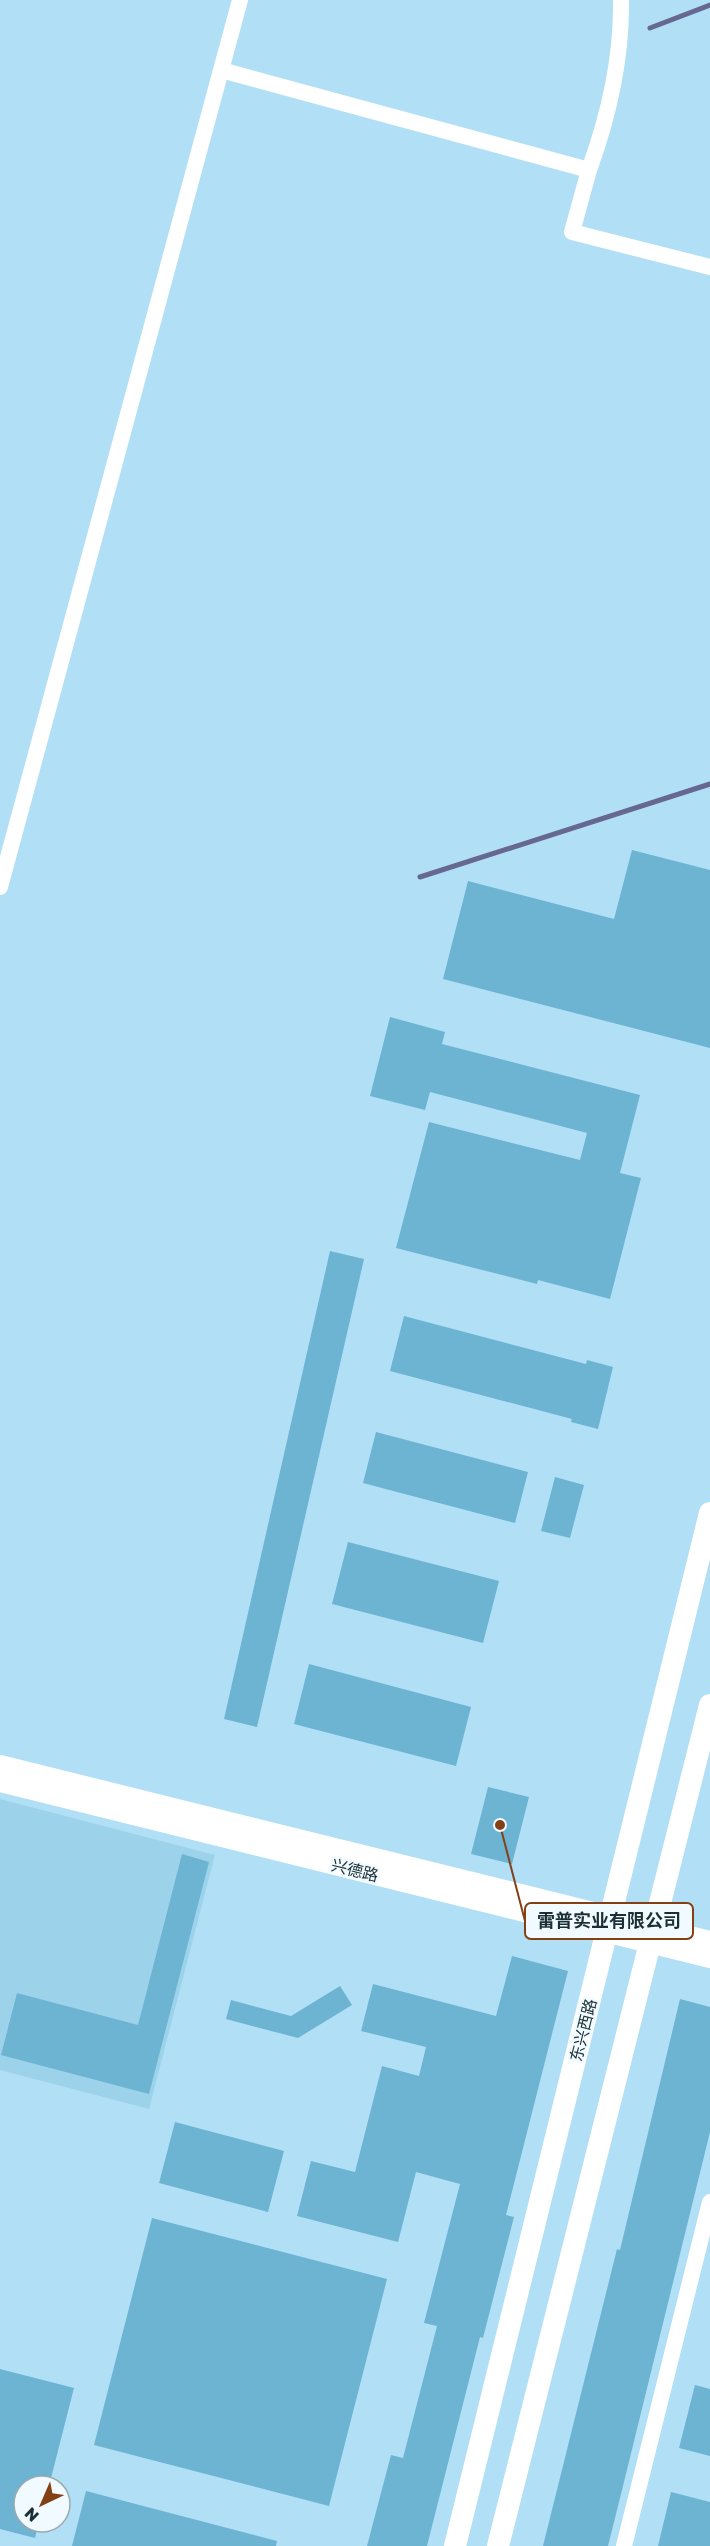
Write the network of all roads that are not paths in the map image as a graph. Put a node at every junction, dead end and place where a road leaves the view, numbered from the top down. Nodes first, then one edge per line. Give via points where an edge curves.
1 (240, 0) edge
2 (621, 0) edge
3 (221, 70) junction
4 (589, 170) junction
5 (710, 267) edge
6 (0, 887) edge
7 (710, 1513) edge
8 (710, 1705) edge
9 (0, 1765) edge
10 (0, 1782) edge
11 (609, 1924) junction
12 (650, 1935) junction
13 (710, 1941) edge
14 (710, 1958) edge
15 (710, 2202) edge
16 (455, 2546) edge
17 (498, 2546) edge
18 (624, 2546) edge

1 - 3 street
2 - 4 street via 620,42 609,108
3 - 4 street
3 - 6 street
4 - 5 street via 572,232
7 - 11 main road, 东兴西路
8 - 12 main road
9 - 11 street, 兴德路
10 - 11 street, 兴德路
11 - 12 street, 兴德路
11 - 16 main road, 东兴西路
12 - 13 street, 兴德路
12 - 14 street, 兴德路
12 - 17 main road
15 - 18 street

